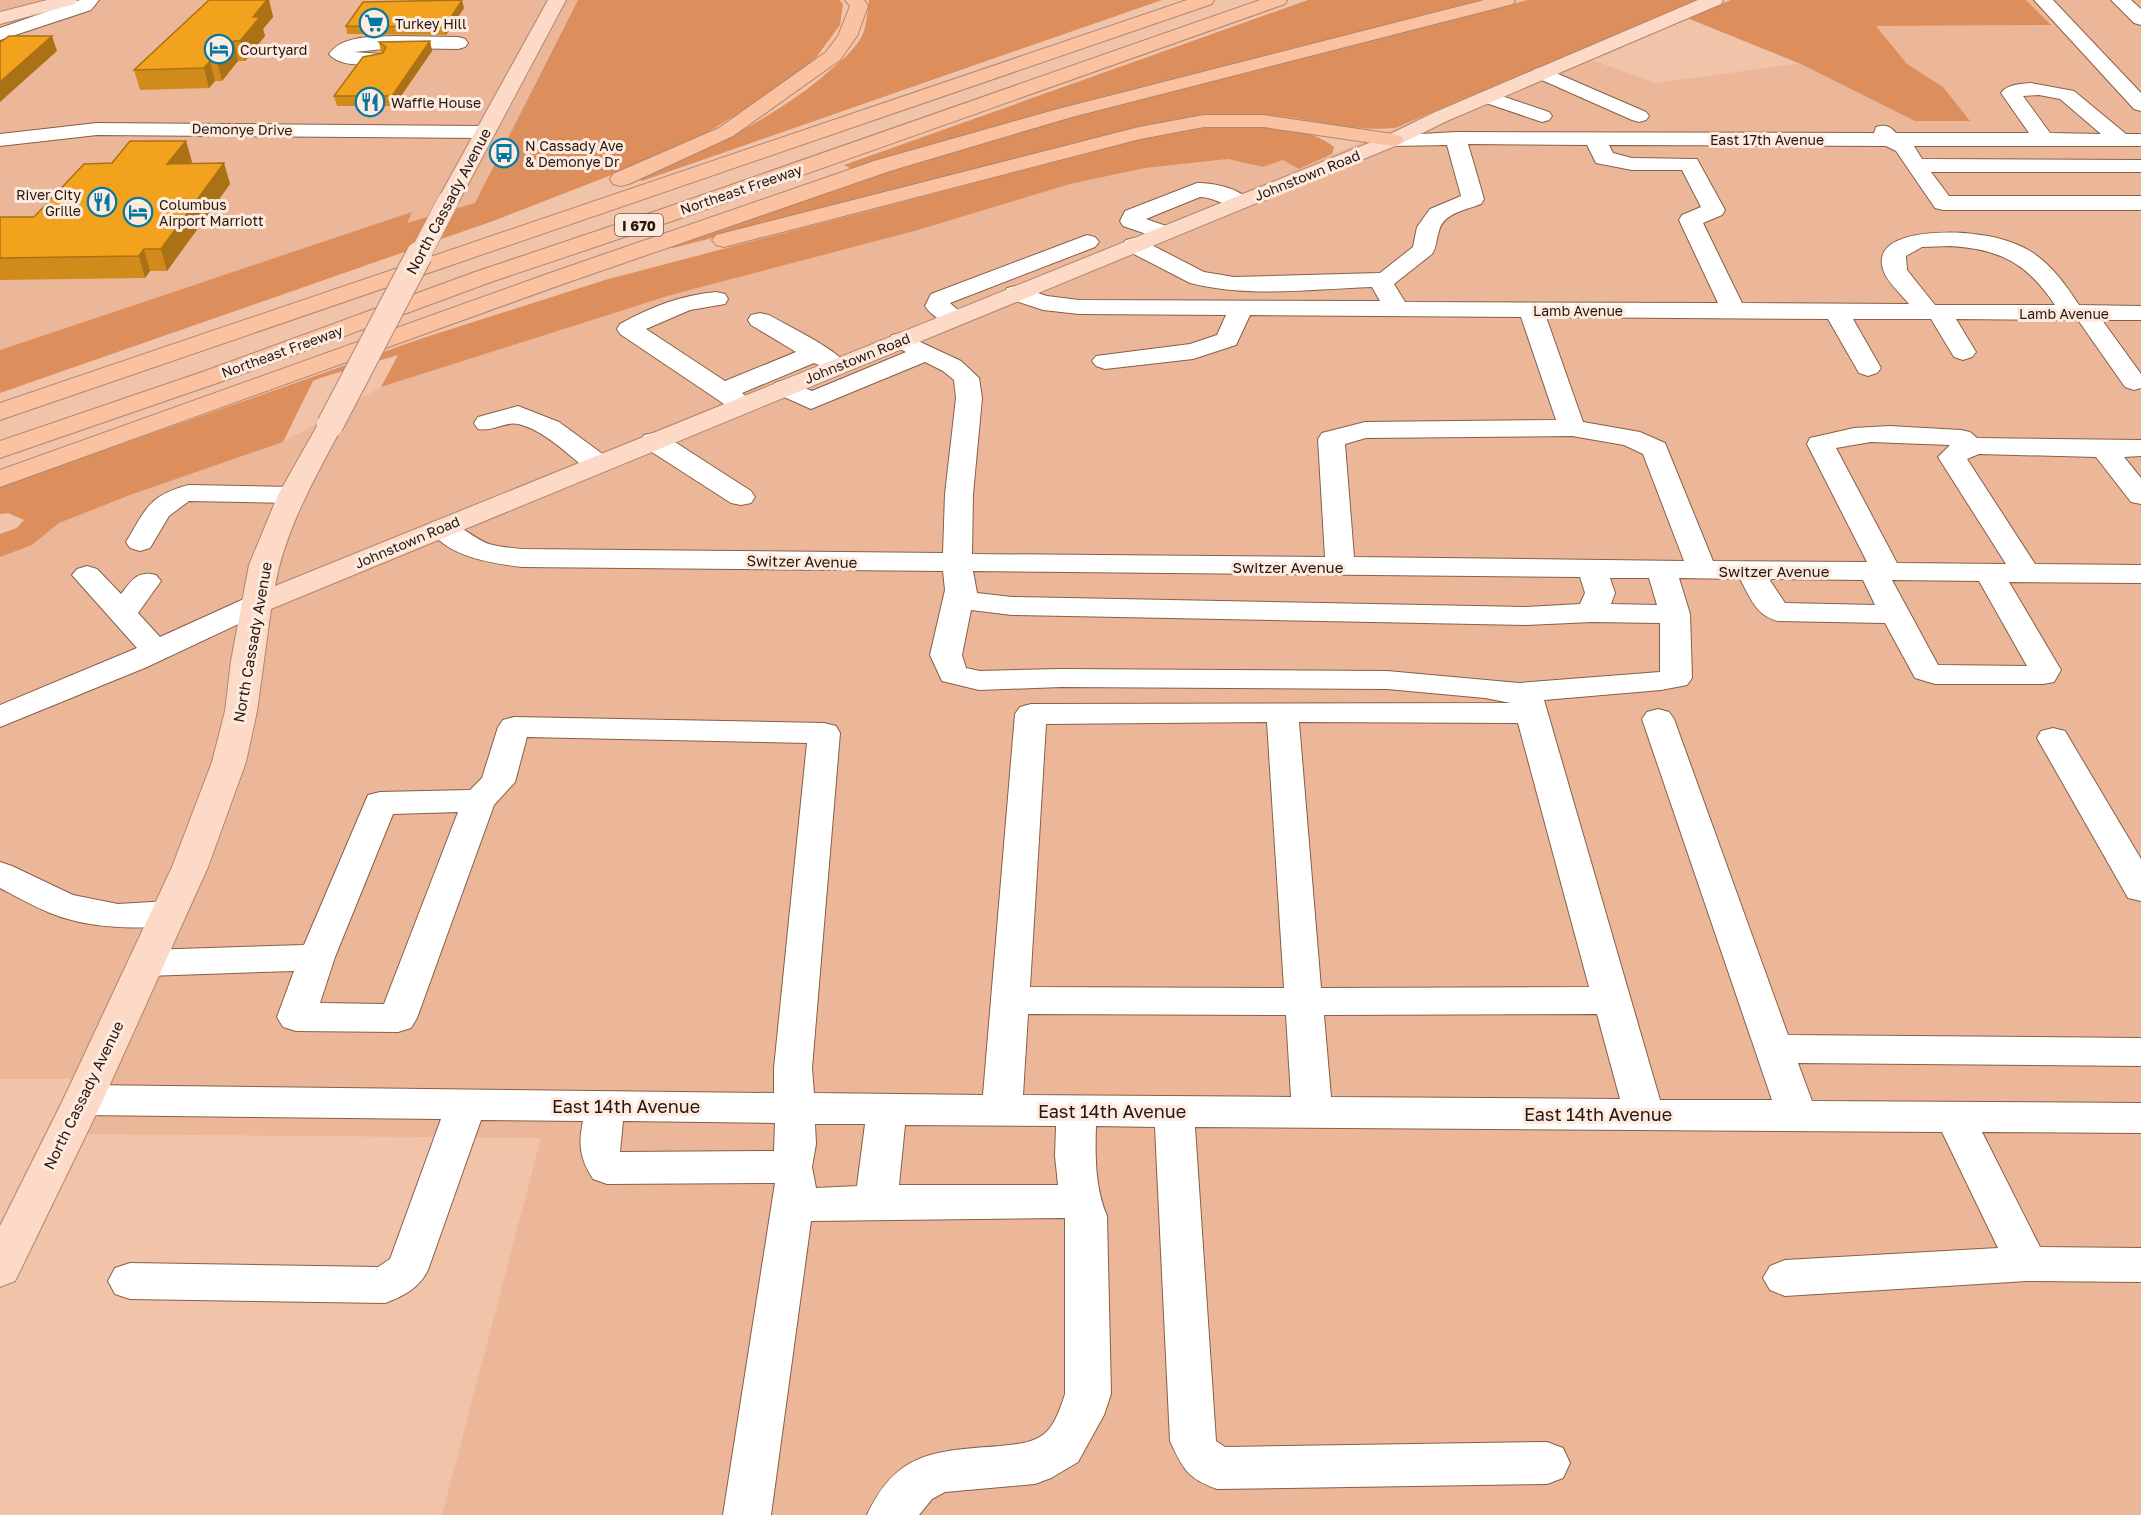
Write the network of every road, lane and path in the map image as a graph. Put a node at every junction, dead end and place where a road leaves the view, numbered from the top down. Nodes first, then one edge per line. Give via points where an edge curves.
1 (68, 0) edge
2 (90, 0) edge
3 (557, 0) edge
4 (854, 0) edge
5 (1205, 0) edge
6 (1278, 0) edge
7 (1506, 0) edge
8 (1714, 0) edge
9 (2043, 0) edge
10 (2120, 0) edge
11 (0, 18) edge
12 (2141, 19) edge
13 (0, 34) edge
14 (376, 58) edge
15 (427, 58) edge
16 (1542, 73) junction
17 (1487, 97) junction
18 (2141, 105) edge
19 (1542, 116) dead end
20 (1639, 116) dead end
21 (2095, 117) junction
22 (2141, 117) edge
23 (1714, 121) dead end
24 (1753, 121) junction
25 (485, 132) junction
26 (1456, 138) junction
27 (1594, 138) junction
28 (1765, 139) junction
29 (1890, 139) junction
30 (0, 140) edge
31 (1393, 140) junction
32 (2044, 140) junction
33 (2131, 140) edge
34 (1915, 165) junction
35 (2141, 166) edge
36 (1239, 202) junction
37 (2141, 203) edge
38 (1114, 236) junction
39 (1380, 280) junction
40 (1017, 293) junction
41 (716, 299) dead end
42 (317, 304) junction
43 (483, 307) junction
44 (1241, 308) junction
45 (1397, 309) junction
46 (1531, 310) junction
47 (1734, 311) junction
48 (1836, 311) junction
49 (1934, 312) junction
50 (2078, 313) junction
51 (2141, 313) edge
52 (955, 318) junction
53 (760, 320) dead end
54 (901, 340) junction
55 (1963, 352) dead end
56 (926, 353) junction
57 (827, 360) junction
58 (1105, 361) dead end
59 (1868, 368) dead end
60 (2134, 382) dead end
61 (784, 388) junction
62 (732, 398) junction
63 (0, 412) edge
64 (487, 423) dead end
65 (1572, 428) junction
66 (654, 441) junction
67 (1971, 447) junction
68 (2141, 448) edge
69 (2104, 449) junction
70 (0, 450) edge
71 (598, 464) junction
72 (0, 479) edge
73 (292, 495) junction
74 (2141, 496) edge
75 (741, 497) dead end
76 (442, 528) junction
77 (140, 542) dead end
78 (1175, 566) junction
79 (1340, 567) junction
80 (1592, 570) junction
81 (1660, 570) junction
82 (1702, 570) junction
83 (1750, 571) junction
84 (1880, 572) junction
85 (1989, 573) junction
86 (2026, 573) junction
87 (2141, 574) edge
88 (87, 575) dead end
89 (959, 577) junction
90 (146, 581) dead end
91 (257, 604) junction
92 (1175, 609) junction
93 (122, 613) junction
94 (1592, 613) junction
95 (1675, 614) junction
96 (1894, 614) junction
97 (156, 651) junction
98 (1525, 703) junction
99 (1282, 712) junction
100 (0, 717) edge
101 (1658, 718) dead end
102 (2053, 738) dead end
103 (479, 801) junction
104 (0, 874) edge
105 (2141, 889) edge
106 (169, 912) junction
107 (317, 957) junction
108 (146, 963) junction
109 (1011, 1000) junction
110 (1610, 1000) junction
111 (1302, 1002) junction
112 (1774, 1049) junction
113 (2141, 1052) edge
114 (83, 1100) junction
115 (466, 1104) junction
116 (606, 1106) junction
117 (795, 1107) junction
118 (886, 1109) junction
119 (1002, 1110) junction
120 (1076, 1111) junction
121 (1174, 1111) junction
122 (1312, 1112) junction
123 (1644, 1114) junction
124 (1797, 1115) junction
125 (1954, 1116) junction
126 (2141, 1118) edge
127 (792, 1186) junction
128 (876, 1202) junction
129 (1080, 1202) junction
130 (2027, 1264) junction
131 (2141, 1264) edge
132 (0, 1269) edge
133 (1785, 1278) dead end
134 (130, 1281) dead end
135 (1547, 1463) dead end
136 (747, 1515) edge
137 (891, 1515) edge

1 - 11 main road
2 - 13 street via 84,6
3 - 25 main road, North Cassady Avenue
4 - 42 highway via 859,6 833,57 726,132 582,196
5 - 42 highway, Northeast Freeway / I 670
6 - 70 highway, Northeast Freeway / I 670
7 - 43 highway via 985,135 777,201
8 - 16 main road, Johnstown Road
9 - 18 street
10 - 12 street
14 - 15 street via 339,54 355,45 406,43 453,51
16 - 17 main road, Johnstown Road
16 - 20 street
17 - 19 street
17 - 31 main road, Johnstown Road
21 - 22 street
21 - 32 street via 2057,92 2011,93
21 - 33 street
23 - 24 street
24 - 28 street
24 - 29 street via 1865,121 1876,123
25 - 30 street, Demonye Drive via 97,129
25 - 73 main road, North Cassady Avenue, bridge
26 - 27 street, East 17th Avenue
26 - 31 street, East 17th Avenue
26 - 39 street via 1473,200 1437,214 1426,230 1424,249 1389,278
27 - 28 street, East 17th Avenue
27 - 47 street via 1605,158 1632,164 1689,164 1714,210 1690,220
28 - 29 street, East 17th Avenue
29 - 32 street, East 17th Avenue
29 - 34 street via 1904,147
31 - 36 main road, Johnstown Road
31 - 43 highway via 1263,120 1193,123 1139,133 843,209
32 - 33 street, East 17th Avenue
34 - 35 street
34 - 37 street via 1943,203
36 - 38 main road, Johnstown Road via 1164,233
36 - 38 street via 1210,190 1197,190 1133,216
38 - 39 street via 1198,278 1234,284
38 - 40 main road, Johnstown Road
38 - 52 street via 940,299 937,306
39 - 45 street
40 - 44 street, Lamb Avenue via 1044,303 1079,307
40 - 52 main road, Johnstown Road
41 - 62 street via 658,312 629,329
42 - 63 highway, Northeast Freeway / I 670
43 - 72 highway
44 - 45 street, Lamb Avenue
44 - 58 street via 1227,340 1193,351
45 - 46 street, Lamb Avenue
46 - 47 street, Lamb Avenue
46 - 65 street
47 - 48 street, Lamb Avenue
48 - 49 street, Lamb Avenue
48 - 59 street
49 - 50 street, Lamb Avenue
49 - 50 street via 1895,271 1894,254 1912,241 1996,243 2017,252 2034,264
49 - 55 street
50 - 51 street, Lamb Avenue
50 - 60 street
52 - 54 main road, Johnstown Road
53 - 57 street
54 - 56 street
54 - 57 main road, Johnstown Road
56 - 61 street via 811,401
56 - 89 street via 966,378 969,398 959,494
57 - 61 main road, Johnstown Road
57 - 62 street
61 - 62 main road, Johnstown Road
62 - 66 main road, Johnstown Road
64 - 71 street via 519,414 550,428
65 - 79 street via 1365,430 1331,439
65 - 82 street via 1631,438 1655,449
66 - 71 main road, Johnstown Road
66 - 75 street
67 - 69 street
67 - 84 street via 1961,438 1883,434 1840,436 1820,444
67 - 86 street via 1952,457
68 - 69 street
69 - 74 street
71 - 76 main road, Johnstown Road
73 - 77 street via 177,495 167,500
73 - 91 main road, North Cassady Avenue via 264,565
76 - 89 street, Switzer Avenue via 485,554 522,558
76 - 91 main road, Johnstown Road
78 - 79 street, Switzer Avenue
78 - 89 street, Switzer Avenue
78 - 92 street
79 - 80 street, Switzer Avenue
80 - 81 street, Switzer Avenue
80 - 94 street via 1600,593
81 - 82 street, Switzer Avenue
81 - 95 street
82 - 83 street, Switzer Avenue
83 - 84 street, Switzer Avenue
83 - 96 street via 1770,606 1778,612
84 - 85 street, Switzer Avenue
84 - 96 street
85 - 86 street, Switzer Avenue
85 - 96 street via 2045,670 2043,675 1935,675 1926,670
86 - 87 street, Switzer Avenue
88 - 93 street
89 - 92 street via 967,601 1012,606
89 - 98 street via 946,655 953,674 979,681 1387,680 1485,688
90 - 93 street
91 - 97 street, Johnstown Road
91 - 106 main road, North Cassady Avenue via 229,762
92 - 94 street via 1526,616
93 - 97 street
94 - 95 street
95 - 98 street via 1676,678
97 - 100 street, Johnstown Road
98 - 99 street
98 - 110 street
99 - 109 street via 1031,714
99 - 111 street
101 - 112 street
102 - 105 street
103 - 107 street via 380,803
103 - 107 street via 398,1018 296,1017
103 - 117 street via 498,782 514,727 824,733 793,1068
104 - 106 street via 63,905 118,916
106 - 108 main road, North Cassady Avenue
107 - 108 street
108 - 114 main road, North Cassady Avenue
109 - 111 street
109 - 119 street
110 - 111 street
110 - 123 street
111 - 122 street
112 - 113 street
112 - 124 street
114 - 115 street, East 14th Avenue
114 - 132 main road, North Cassady Avenue
115 - 116 street, East 14th Avenue
115 - 134 street via 407,1270 385,1285
116 - 117 street, East 14th Avenue
116 - 127 street via 599,1149 607,1168
117 - 118 street, East 14th Avenue
117 - 127 street
118 - 119 street, East 14th Avenue
118 - 128 street
119 - 120 street, East 14th Avenue
120 - 121 street, East 14th Avenue
120 - 129 street
121 - 122 street, East 14th Avenue
121 - 135 street via 1193,1441 1200,1456 1217,1468
122 - 123 street, East 14th Avenue
123 - 124 street, East 14th Avenue
124 - 125 street, East 14th Avenue
125 - 126 street, East 14th Avenue
125 - 130 street
127 - 128 street
127 - 136 street
128 - 129 street
129 - 137 street via 1086,1216 1088,1395 1062,1448 1035,1463 940,1472 915,1484
130 - 131 street
130 - 133 street

